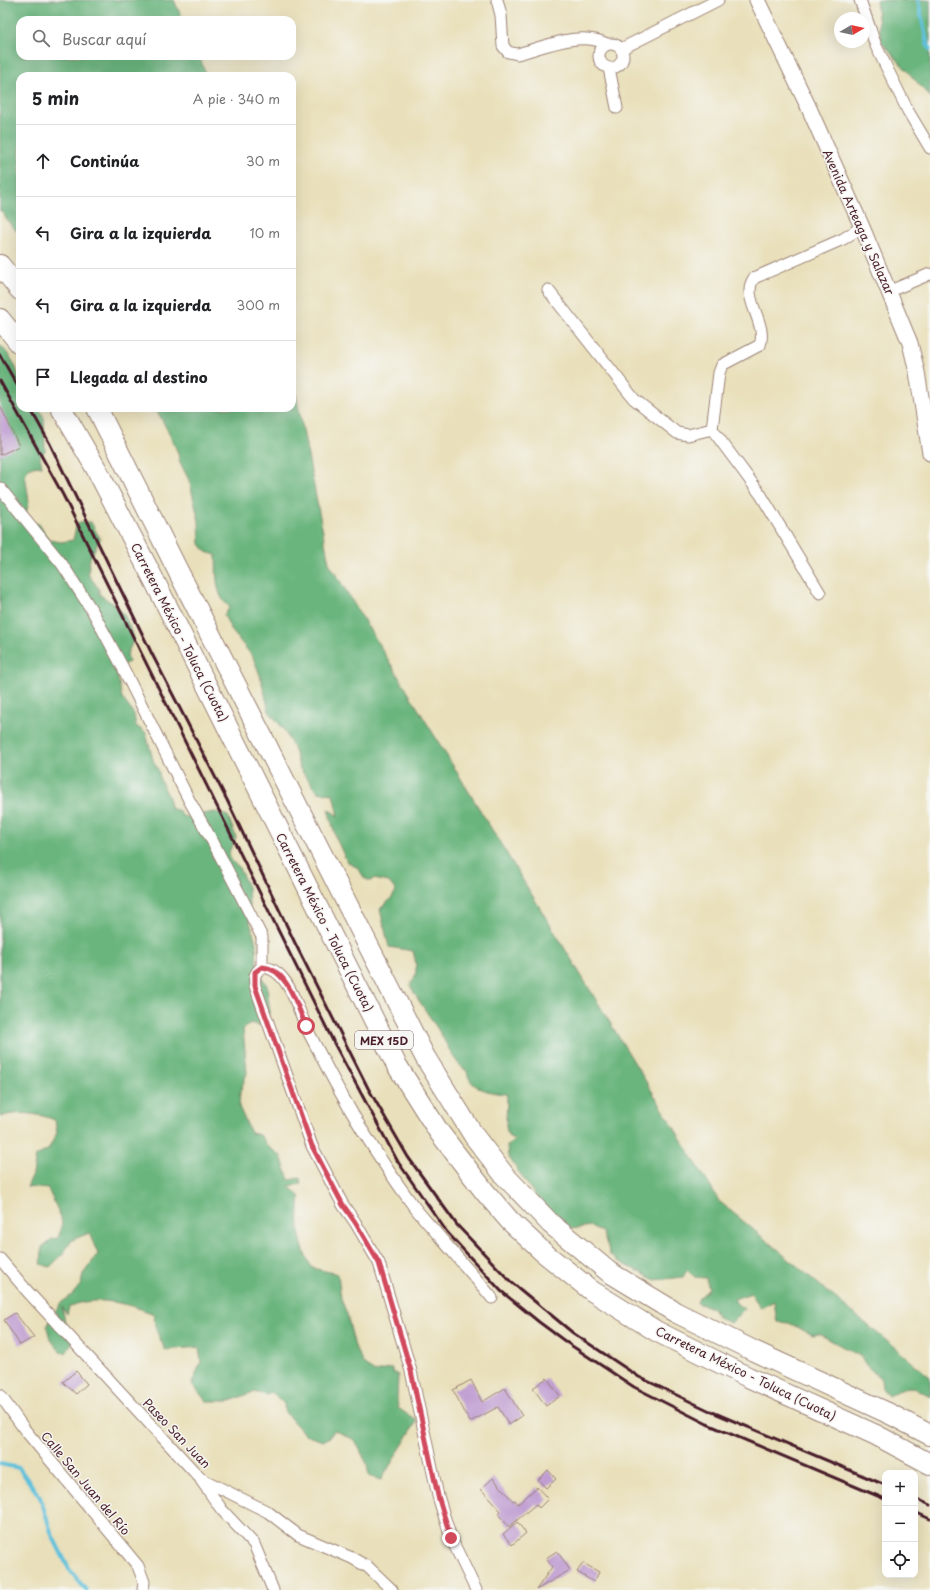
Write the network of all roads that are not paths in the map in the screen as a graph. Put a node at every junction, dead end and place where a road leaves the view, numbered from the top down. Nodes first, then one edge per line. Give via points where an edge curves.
1 (497, 0) edge
2 (718, 0) edge
3 (757, 0) edge
4 (860, 0) edge
5 (607, 44) junction
6 (622, 49) junction
7 (609, 68) junction
8 (617, 108) dead end
9 (930, 148) edge
10 (862, 227) junction
11 (0, 265) edge
12 (930, 274) edge
13 (16, 285) edge
14 (548, 290) dead end
15 (890, 291) junction
16 (0, 320) edge
17 (16, 339) edge
18 (63, 412) edge
19 (99, 412) edge
20 (712, 429) junction
21 (930, 454) edge
22 (0, 488) edge
23 (820, 593) dead end
24 (262, 967) junction
25 (0, 1259) edge
26 (492, 1298) dead end
27 (0, 1395) edge
28 (930, 1435) edge
29 (930, 1464) edge
30 (200, 1478) junction
31 (143, 1590) edge
32 (273, 1590) edge
33 (392, 1590) edge
34 (476, 1590) edge

1 - 5 street via 501,15 503,46 508,52 517,54 577,38 598,39
2 - 6 street
3 - 10 street, Avenida Arteaga y Salazar
4 - 9 street via 876,46 908,111
5 - 6 street
5 - 7 street via 600,51 600,57 602,63
6 - 7 street via 624,54 619,66
7 - 8 street
10 - 15 street, Avenida Arteaga y Salazar
10 - 20 street via 843,239 754,278 750,284 750,293 762,330 762,338 760,345 722,365
11 - 13 highway
12 - 15 street
14 - 20 street via 634,399 677,433 688,435
15 - 21 street, Avenida Arteaga y Salazar via 910,343
16 - 17 highway
18 - 29 highway, Carretera México - Toluca (Cuota) / MEX 15D via 97,470 154,580 396,1064 439,1132 485,1192 510,1221 543,1252 592,1291 650,1327
19 - 28 highway, Carretera México - Toluca (Cuota) / MEX 15D via 425,1057 474,1136 505,1176 551,1224 609,1272 675,1312
20 - 23 street via 761,495
22 - 24 street via 62,564 93,612 262,937
24 - 26 street via 269,967 289,988 331,1075 381,1160 412,1205
24 - 34 street via 255,972 255,986 312,1146 343,1205 379,1263 411,1371 438,1496 451,1538
25 - 30 street, Paseo San Juan
27 - 31 street, Calle San Juan del Río via 30,1436 138,1566 144,1582
30 - 32 street via 222,1510 254,1544
30 - 33 street, Paseo San Juan via 268,1512 298,1535 368,1567

